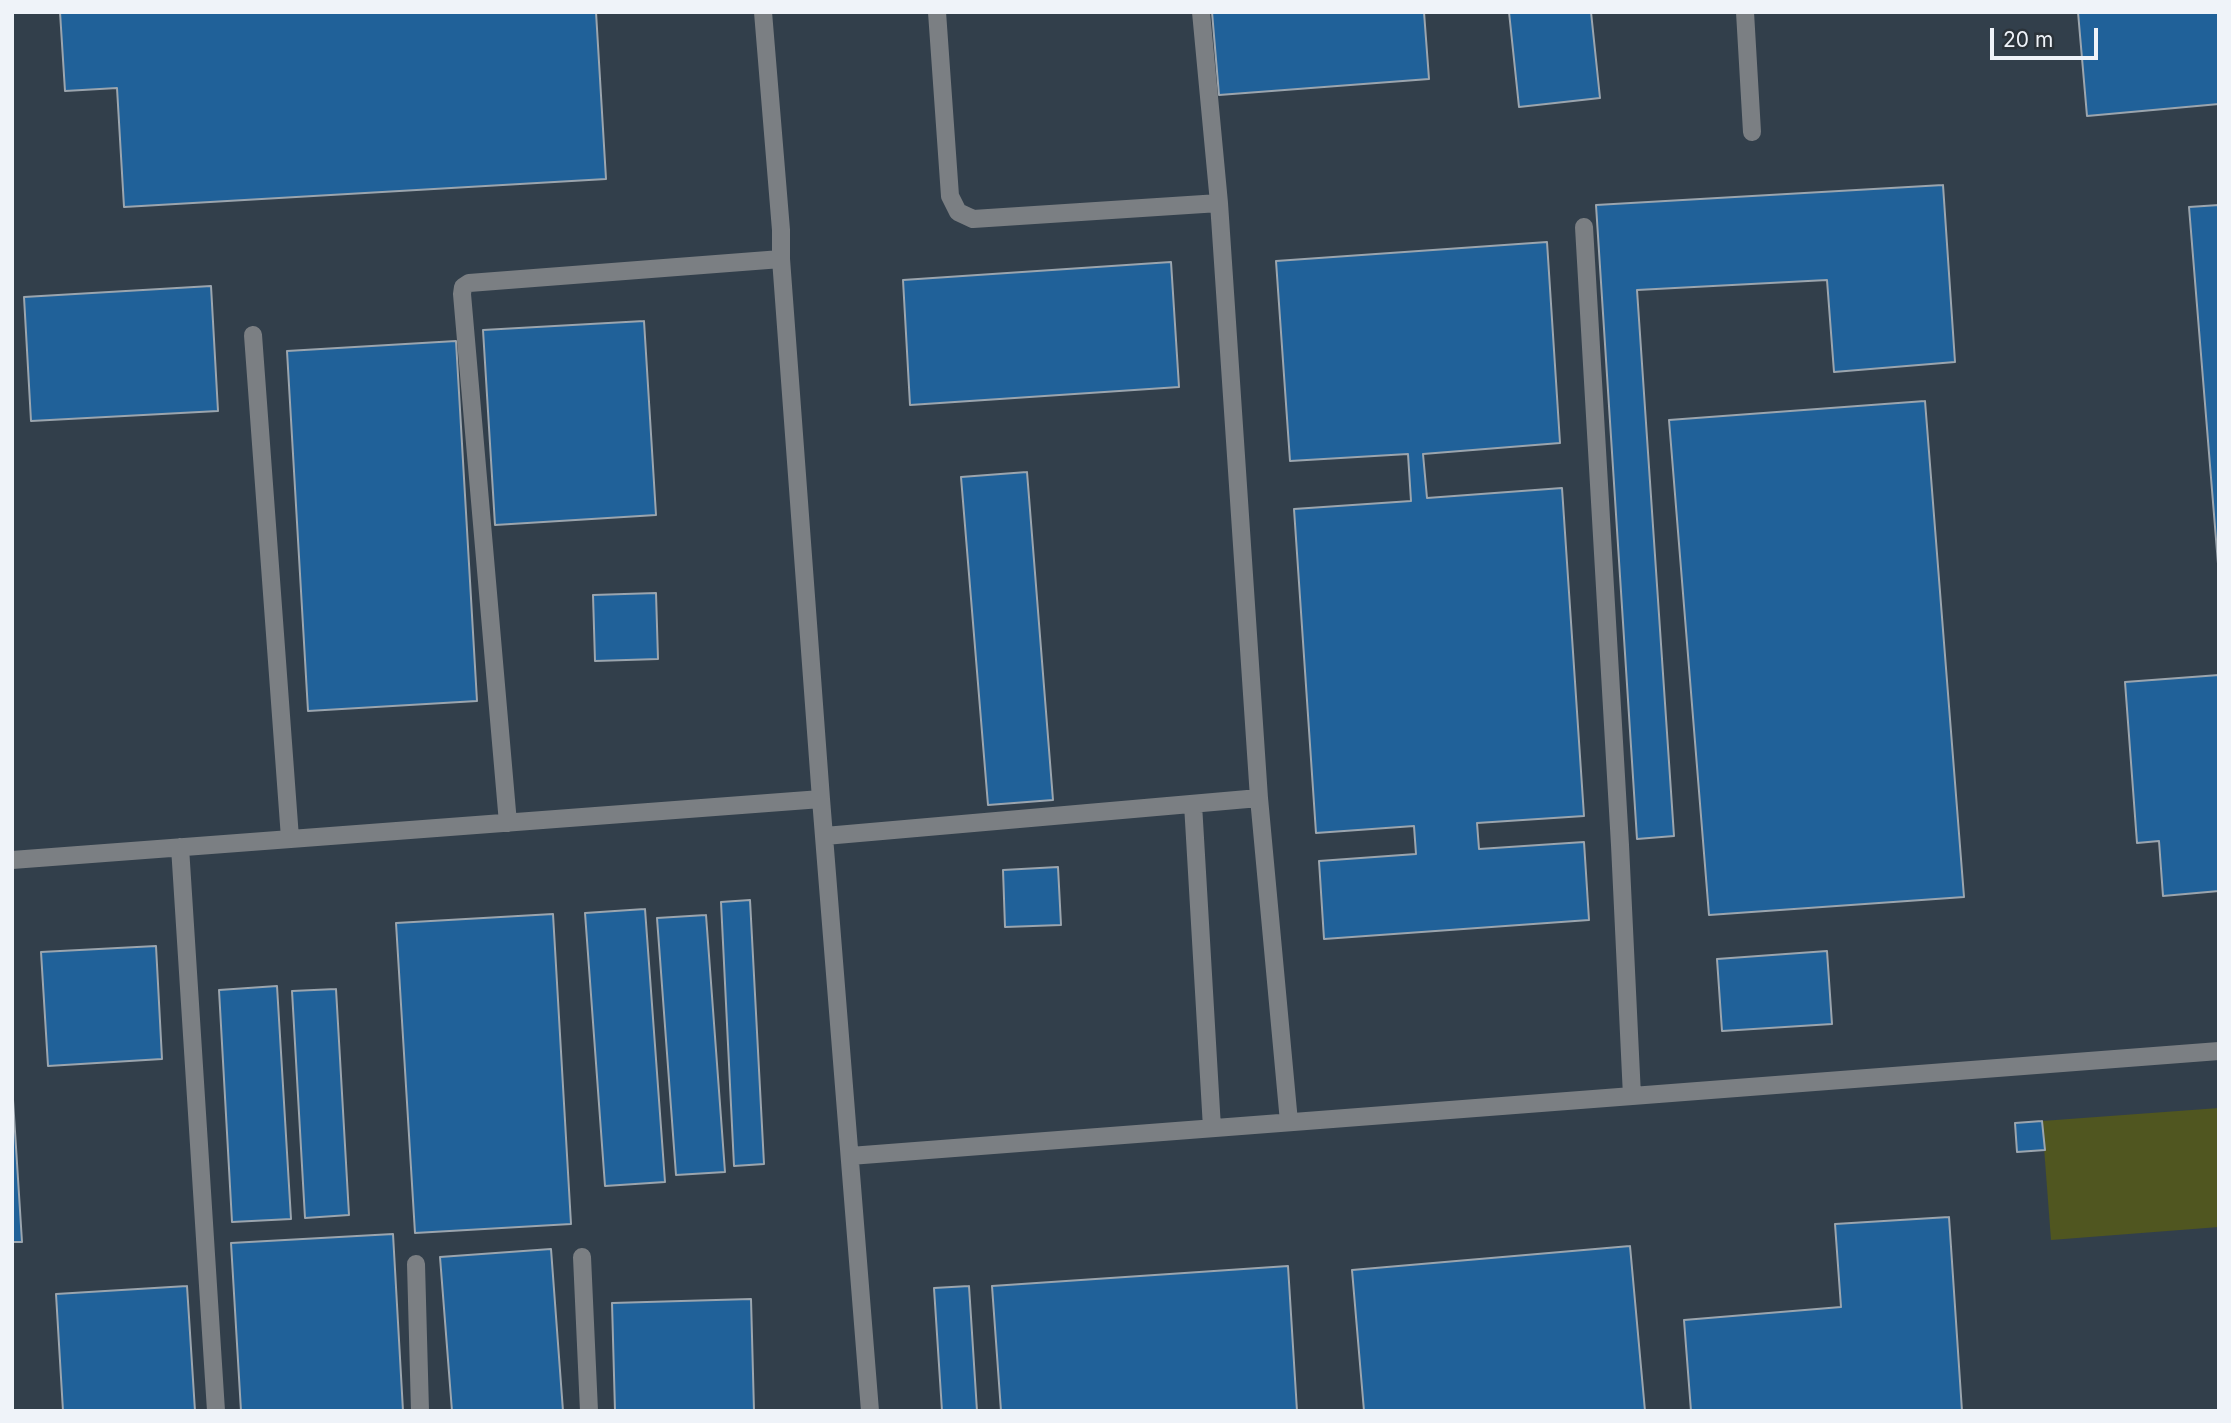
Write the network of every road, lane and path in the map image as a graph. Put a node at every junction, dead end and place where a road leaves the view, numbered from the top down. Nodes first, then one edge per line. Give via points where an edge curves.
1 (763, 12) edge
2 (937, 12) edge
3 (1201, 12) edge
4 (1745, 12) edge
5 (1752, 132) dead end
6 (1219, 203) junction
7 (1584, 228) dead end
8 (781, 259) junction
9 (253, 335) dead end
10 (1259, 798) junction
11 (821, 799) junction
12 (1193, 804) junction
13 (508, 822) junction
14 (825, 836) junction
15 (290, 838) junction
16 (180, 847) junction
17 (12, 860) edge
18 (2219, 1051) edge
19 (1632, 1096) junction
20 (1289, 1122) junction
21 (1212, 1128) junction
22 (850, 1156) junction
23 (582, 1257) dead end
24 (416, 1264) dead end
25 (216, 1411) edge
26 (420, 1411) edge
27 (589, 1411) edge
28 (870, 1411) edge

1 - 8 lane
2 - 6 lane via 950,196 958,212 973,219
3 - 6 lane
4 - 5 lane
6 - 10 lane
7 - 19 lane
8 - 11 lane
8 - 13 lane via 469,282 463,287
9 - 15 lane
10 - 12 lane
10 - 20 lane
11 - 13 lane
11 - 14 lane
12 - 14 lane
12 - 21 lane
13 - 15 lane
14 - 22 lane
15 - 16 lane
16 - 17 lane
16 - 25 lane
18 - 19 lane
19 - 20 lane
20 - 21 lane
21 - 22 lane
22 - 28 lane
23 - 27 lane
24 - 26 lane

